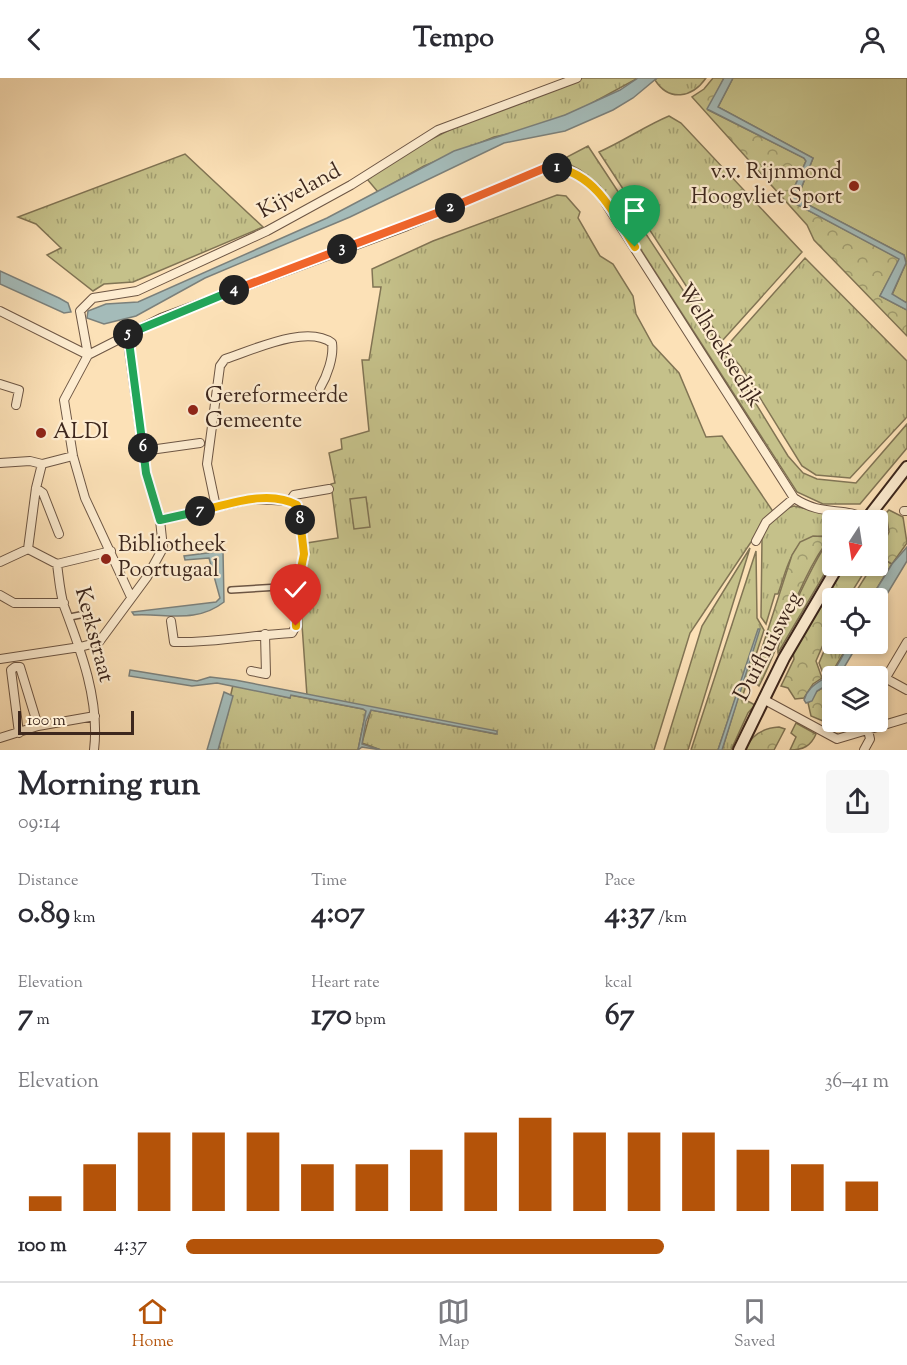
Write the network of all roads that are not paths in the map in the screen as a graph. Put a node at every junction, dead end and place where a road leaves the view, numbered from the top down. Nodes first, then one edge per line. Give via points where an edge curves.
1 (577, 78) edge
2 (0, 311) edge
3 (127, 335) junction
4 (88, 355) junction
5 (0, 384) edge
6 (320, 388) dead end
7 (16, 405) dead end
8 (200, 443) dead end
9 (143, 451) junction
10 (73, 456) junction
11 (0, 463) edge
12 (42, 464) junction
13 (907, 467) edge
14 (36, 488) junction
15 (328, 489) dead end
16 (794, 498) junction
17 (290, 501) junction
18 (216, 507) junction
19 (827, 510) edge
20 (874, 510) edge
21 (160, 520) junction
22 (59, 534) dead end
23 (756, 541) dead end
24 (28, 549) junction
25 (111, 551) junction
26 (0, 562) edge
27 (57, 564) junction
28 (832, 576) edge
29 (296, 586) junction
30 (231, 590) dead end
31 (0, 595) edge
32 (131, 597) junction
33 (64, 604) junction
34 (70, 617) junction
35 (90, 617) dead end
36 (171, 621) dead end
37 (265, 634) junction
38 (907, 642) edge
39 (80, 647) junction
40 (0, 659) edge
41 (250, 671) dead end
42 (888, 673) edge
43 (888, 680) edge
44 (907, 690) edge
45 (764, 699) junction
46 (95, 716) junction
47 (907, 718) edge
48 (888, 724) edge
49 (38, 726) junction
50 (822, 731) edge
51 (824, 732) edge
52 (861, 732) edge
53 (868, 732) edge
54 (19, 733) junction
55 (0, 738) edge
56 (94, 750) edge
57 (739, 750) edge
58 (864, 750) edge

1 - 4 street, Kijveland via 438,130 309,209 137,291 93,298 80,311
2 - 4 street
3 - 4 street, Welhoeksedijk
3 - 9 street
3 - 16 street, Welhoeksedijk via 161,318 407,226 545,168 565,169 588,181 607,204
4 - 10 street via 64,400
5 - 7 street via 19,390
6 - 18 street via 333,348 324,337 301,335 225,359 220,366 207,464
8 - 9 street
9 - 21 street
10 - 12 street
10 - 25 street via 85,498
11 - 12 street
12 - 14 street
13 - 20 main road
14 - 22 street via 43,493
14 - 24 street
15 - 17 street via 294,495
16 - 19 street via 807,507
16 - 23 street via 766,522
17 - 18 street via 252,499
17 - 29 street via 297,505 304,554
18 - 21 street
21 - 32 street via 163,548
24 - 26 street
24 - 27 street
25 - 27 street
25 - 32 street
27 - 33 street, Kerkstraat
28 - 45 main road, Duifhuisweg
29 - 30 street
29 - 37 street via 296,626 292,633
31 - 33 street via 14,603
32 - 39 street via 99,642
33 - 34 street, Kerkstraat
34 - 35 street
34 - 39 street, Kerkstraat
36 - 37 street via 174,642 209,643
37 - 41 street via 266,674
38 - 42 street
39 - 40 street
39 - 46 street, Kerkstraat
43 - 44 street
45 - 50 street
45 - 57 main road, Duifhuisweg
46 - 49 street
46 - 56 street, Kerkstraat
47 - 48 street
49 - 54 street
49 - 54 street via 20,667 15,667 11,670
51 - 52 street via 837,739
53 - 58 street via 870,739
54 - 55 street

